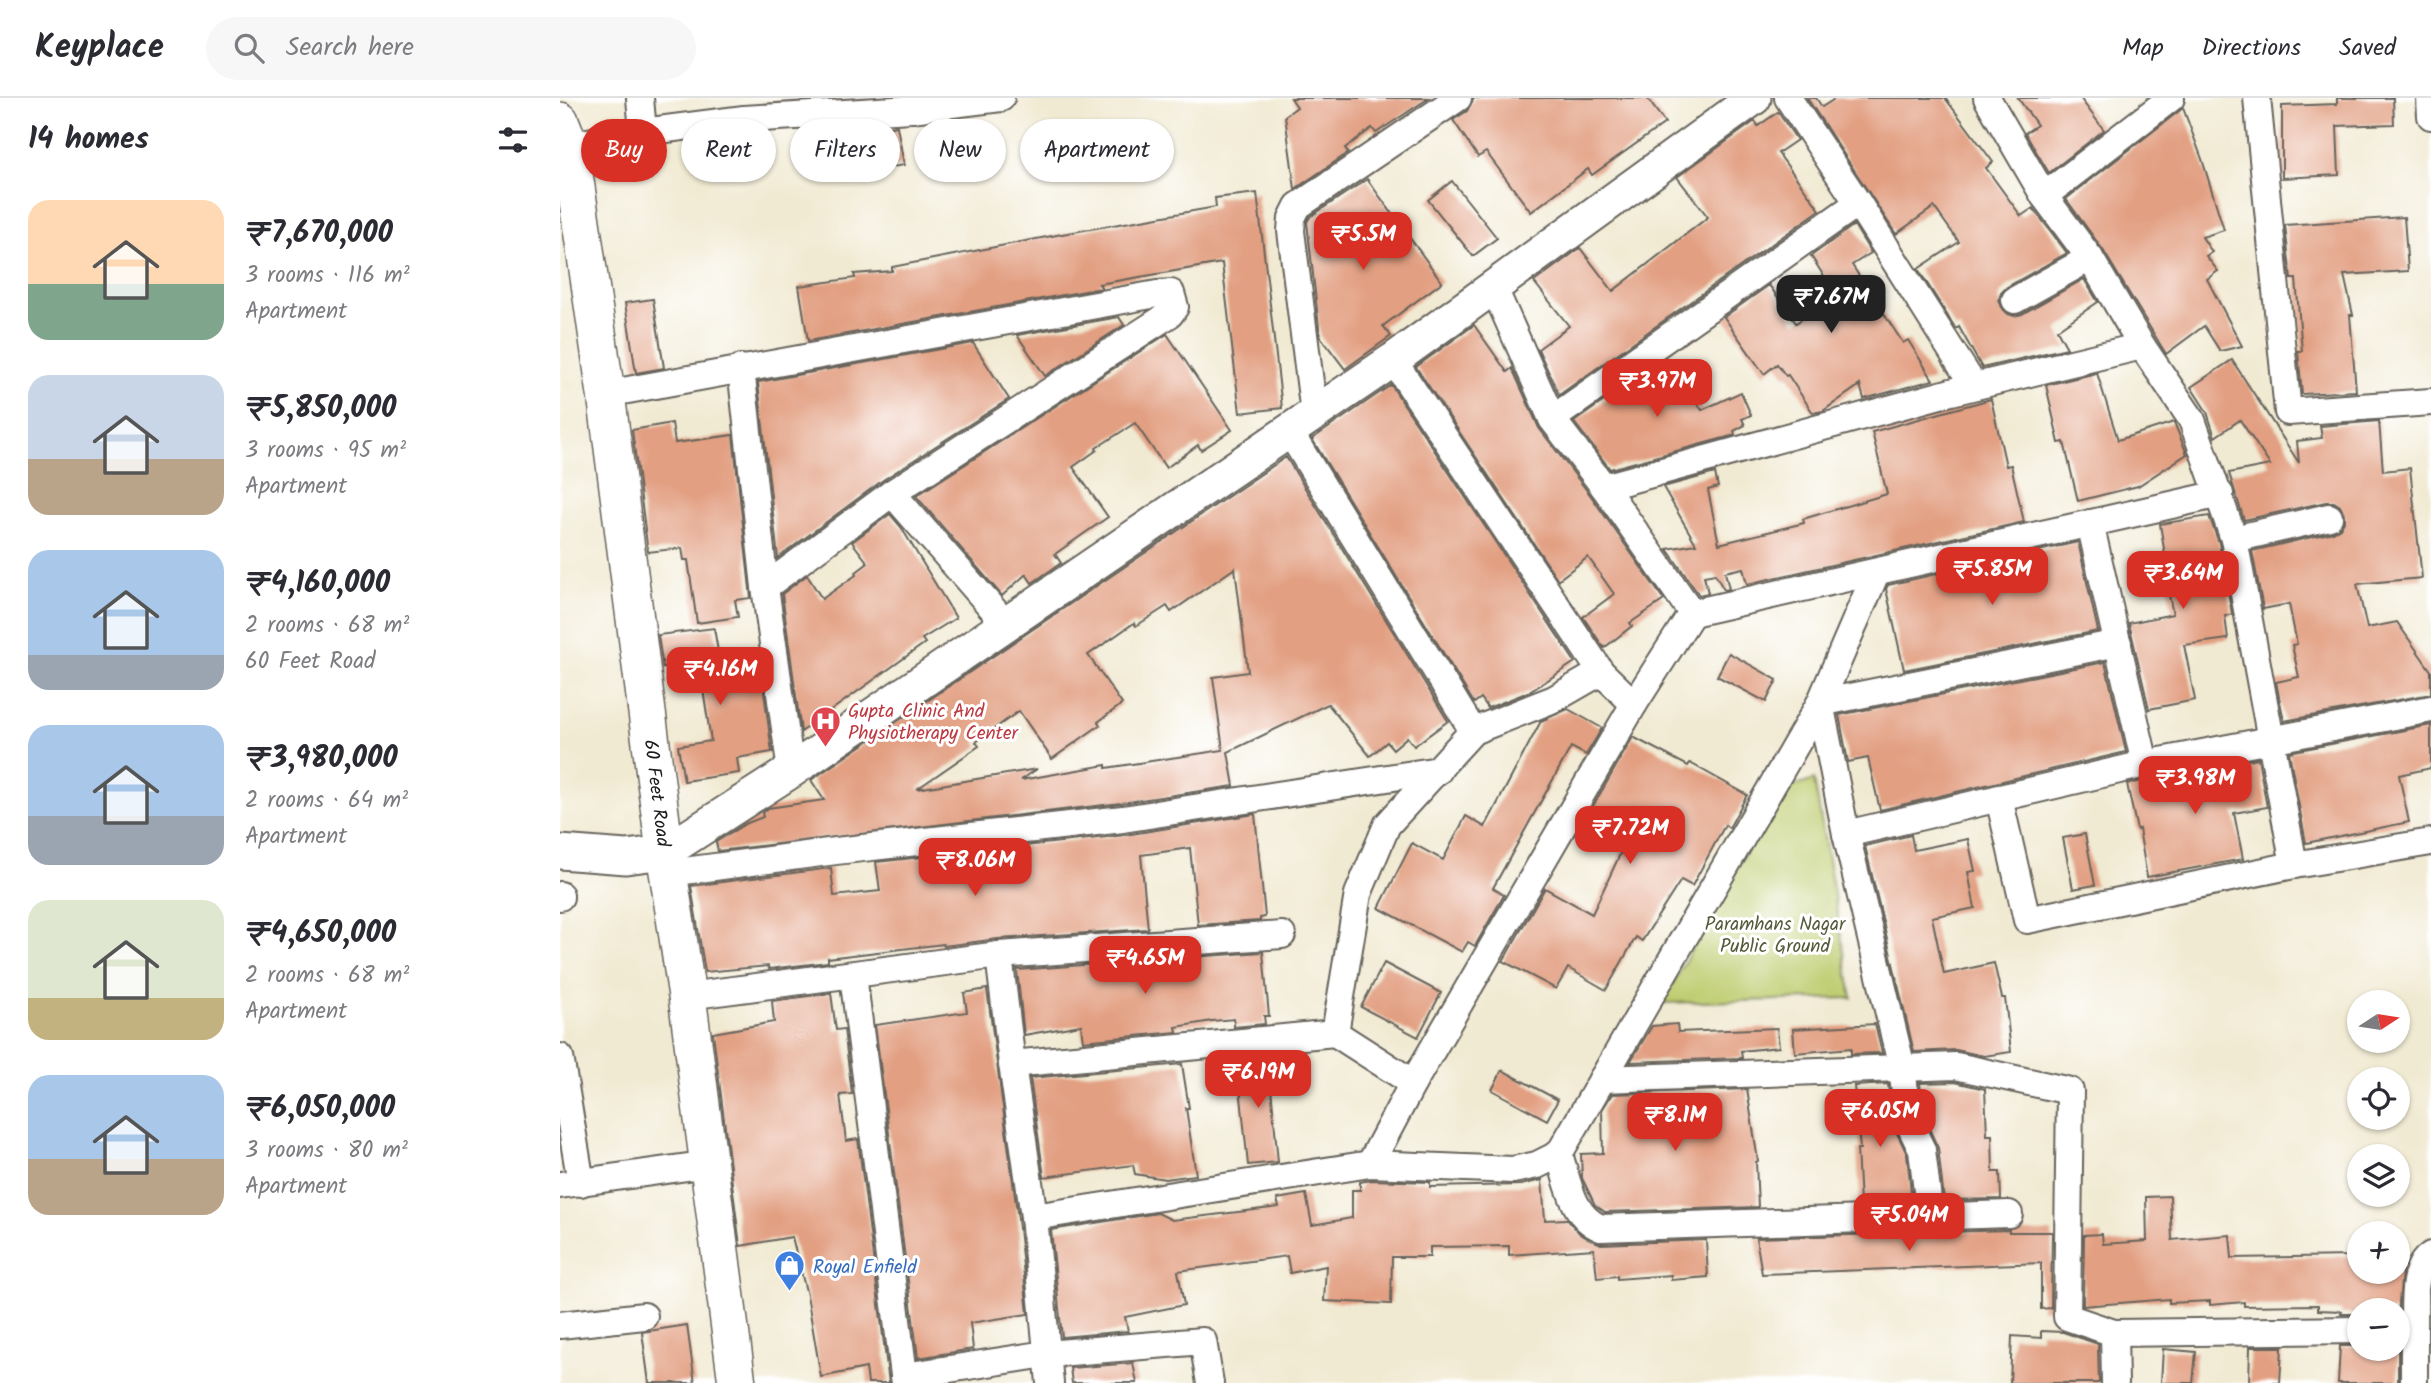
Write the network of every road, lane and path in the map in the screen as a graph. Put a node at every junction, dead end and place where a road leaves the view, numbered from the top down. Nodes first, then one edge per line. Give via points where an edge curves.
1 (640, 98) edge
2 (1001, 98) edge
3 (1458, 98) edge
4 (1754, 98) edge
5 (1787, 98) edge
6 (1987, 98) edge
7 (2171, 98) edge
8 (2257, 98) edge
9 (2430, 98) edge
10 (911, 104) edge
11 (743, 109) edge
12 (2431, 116) edge
13 (642, 119) edge
14 (667, 126) edge
15 (581, 137) edge
16 (563, 138) edge
17 (2045, 195) junction
18 (1858, 203) junction
19 (2090, 258) junction
20 (1493, 286) junction
21 (2015, 300) dead end
22 (2142, 346) junction
23 (1393, 360) junction
24 (741, 368) junction
25 (1974, 386) junction
26 (606, 394) junction
27 (2431, 402) edge
28 (1552, 419) junction
29 (1301, 423) junction
30 (1604, 487) junction
31 (892, 493) junction
32 (2220, 494) junction
33 (2329, 517) dead end
34 (2090, 523) junction
35 (2234, 539) junction
36 (1876, 573) junction
37 (765, 587) junction
38 (1692, 613) junction
39 (1006, 624) junction
40 (2118, 643) junction
41 (1601, 672) junction
42 (1820, 703) junction
43 (1634, 704) junction
44 (2431, 709) edge
45 (1473, 731) junction
46 (2271, 741) junction
47 (2145, 764) junction
48 (1439, 769) junction
49 (791, 771) junction
50 (1999, 798) junction
51 (1846, 834) junction
52 (2431, 842) edge
53 (560, 852) edge
54 (667, 863) junction
55 (2294, 865) junction
56 (1282, 935) dead end
57 (999, 955) junction
58 (853, 975) junction
59 (687, 996) junction
60 (1335, 1033) junction
61 (560, 1057) edge
62 (1012, 1064) junction
63 (1902, 1068) junction
64 (1602, 1079) junction
65 (1413, 1083) junction
66 (1559, 1154) junction
67 (709, 1164) junction
68 (1370, 1164) junction
69 (570, 1184) edge
70 (2009, 1214) dead end
71 (1930, 1216) junction
72 (1034, 1217) junction
73 (2431, 1255) edge
74 (2410, 1311) edge
75 (644, 1316) dead end
76 (560, 1325) edge
77 (2347, 1330) edge
78 (2114, 1333) junction
79 (1046, 1354) junction
80 (2410, 1356) edge
81 (904, 1380) edge
82 (737, 1383) edge
83 (1050, 1383) edge
84 (1210, 1383) edge
85 (2115, 1383) edge
86 (2414, 1383) edge

1 - 13 street
2 - 10 street
3 - 29 street via 1298,206 1292,218
4 - 20 street
5 - 18 street
6 - 17 street
7 - 17 street
8 - 27 street via 2288,412
9 - 12 street
10 - 11 street
11 - 14 street
15 - 16 street
16 - 26 main road, 60 Feet Road
17 - 19 street
18 - 25 street
18 - 28 street
19 - 21 street
19 - 22 street
20 - 23 street
20 - 28 street
22 - 25 street
22 - 32 street via 2192,420
23 - 29 street
23 - 41 street
24 - 26 street
24 - 31 street via 1171,293 1175,307 1170,314
24 - 37 street
25 - 30 street
26 - 54 main road, 60 Feet Road
28 - 30 street
29 - 39 street
29 - 45 street
30 - 38 street
31 - 37 street
31 - 39 street
32 - 34 street
32 - 35 street
33 - 35 street
34 - 36 street
34 - 40 street
35 - 46 street
36 - 38 street
36 - 42 street
37 - 49 street
38 - 43 street
39 - 49 street
40 - 42 street
40 - 47 street
41 - 43 street
41 - 45 street via 1539,706
42 - 51 street
42 - 64 street
43 - 65 street
44 - 46 street
45 - 48 street
46 - 47 street
46 - 55 street
47 - 50 street
48 - 54 street via 1123,819 836,851
48 - 60 street via 1387,825 1369,867 1359,894
49 - 54 street
50 - 51 street
50 - 55 street via 2027,920
51 - 63 street
52 - 55 street
53 - 54 street
54 - 59 main road, 60 Feet Road
56 - 57 street
57 - 58 street
57 - 62 street
58 - 59 street
58 - 81 street
59 - 67 main road, 60 Feet Road
60 - 62 street
60 - 65 street
61 - 69 street
62 - 72 street
63 - 64 street
63 - 71 street via 1909,1123 1922,1150
63 - 78 street via 1956,1066 2070,1091 2067,1317
64 - 66 street
65 - 68 street
66 - 68 street via 1513,1170
66 - 71 street via 1578,1211 1601,1228
67 - 69 street
67 - 82 main road, 60 Feet Road
68 - 72 street
70 - 71 street
72 - 79 street
73 - 74 street via 2423,1260
75 - 76 street
77 - 78 street
78 - 85 street
79 - 81 street
79 - 83 street
79 - 84 street via 1203,1341
80 - 86 street

